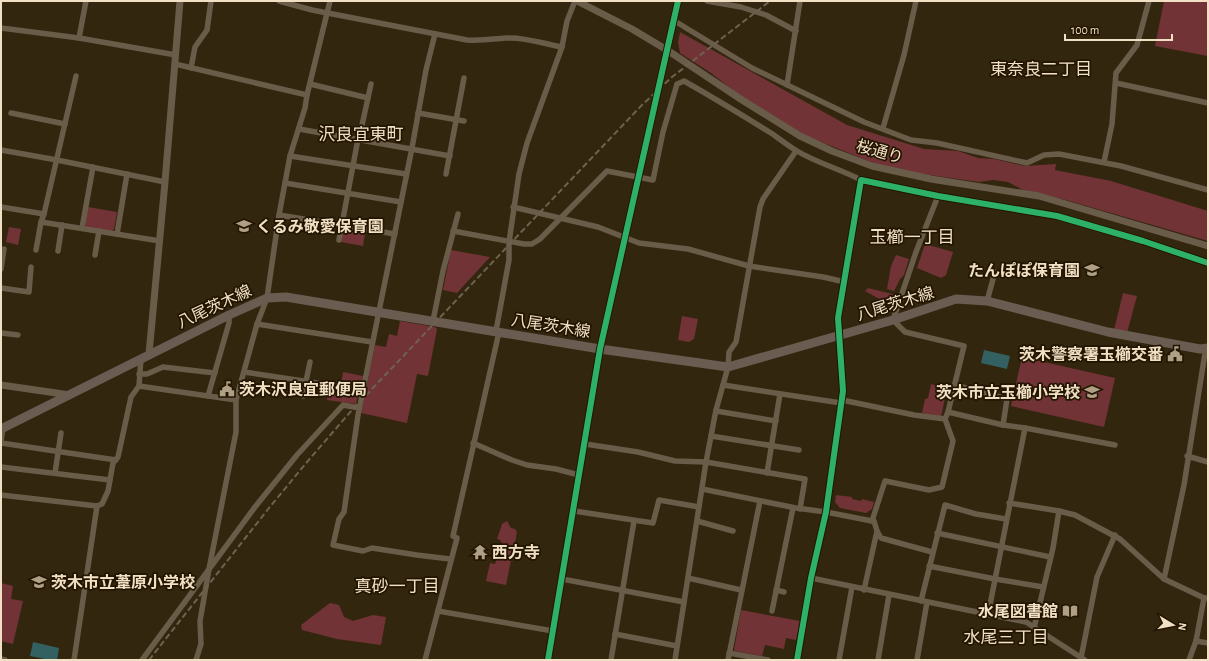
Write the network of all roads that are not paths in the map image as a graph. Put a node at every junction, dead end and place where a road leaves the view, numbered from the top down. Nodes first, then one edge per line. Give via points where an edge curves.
1 (86, 1) edge
2 (180, 1) edge
3 (211, 1) edge
4 (279, 1) edge
5 (330, 1) edge
6 (576, 1) edge
7 (678, 1) edge
8 (707, 1) edge
9 (800, 1) edge
10 (916, 1) edge
11 (1149, 1) edge
12 (328, 13) junction
13 (673, 20) junction
14 (1, 28) edge
15 (796, 31) junction
16 (435, 34) junction
17 (79, 38) junction
18 (562, 47) junction
19 (667, 50) junction
20 (176, 55) junction
21 (175, 64) junction
22 (191, 68) junction
23 (76, 76) dead end
24 (464, 78) dead end
25 (1116, 83) junction
26 (310, 84) junction
27 (371, 84) dead end
28 (787, 85) junction
29 (307, 95) junction
30 (368, 98) junction
31 (1208, 103) edge
32 (11, 113) dead end
33 (418, 113) junction
34 (457, 120) junction
35 (464, 121) dead end
36 (65, 124) junction
37 (883, 128) junction
38 (299, 129) junction
39 (358, 139) junction
40 (412, 148) junction
41 (1, 150) edge
42 (796, 151) junction
43 (290, 156) junction
44 (450, 156) junction
45 (57, 160) junction
46 (1104, 162) junction
47 (353, 166) junction
48 (93, 167) junction
49 (127, 174) junction
50 (406, 174) junction
51 (446, 174) dead end
52 (638, 176) junction
53 (861, 180) junction
54 (165, 182) junction
55 (285, 182) junction
56 (1208, 190) edge
57 (348, 193) junction
58 (938, 196) junction
59 (401, 202) junction
60 (1, 207) edge
61 (513, 207) junction
62 (44, 214) junction
63 (458, 214) dead end
64 (279, 215) junction
65 (559, 219) junction
66 (41, 222) junction
67 (62, 225) junction
68 (342, 226) junction
69 (82, 228) junction
70 (99, 231) junction
71 (453, 231) junction
72 (117, 234) junction
73 (394, 234) junction
74 (625, 237) junction
75 (339, 240) dead end
76 (160, 241) junction
77 (509, 242) junction
78 (1208, 246) edge
79 (4, 249) dead end
80 (36, 250) dead end
81 (58, 251) dead end
82 (95, 255) dead end
83 (1208, 263) edge
84 (749, 266) junction
85 (31, 267) dead end
86 (1, 269) edge
87 (995, 272) dead end
88 (845, 282) junction
89 (1, 288) edge
90 (267, 298) junction
91 (986, 301) junction
92 (378, 313) junction
93 (229, 315) junction
94 (893, 320) junction
95 (433, 321) junction
96 (258, 324) junction
97 (498, 331) junction
98 (1, 333) edge
99 (18, 335) dead end
100 (839, 336) junction
101 (372, 342) junction
102 (600, 348) junction
103 (1207, 348) edge
104 (149, 354) junction
105 (141, 358) junction
106 (310, 362) dead end
107 (728, 367) junction
108 (244, 372) junction
109 (215, 373) junction
110 (140, 374) junction
111 (306, 381) junction
112 (1, 385) edge
113 (723, 385) junction
114 (955, 385) junction
115 (139, 386) junction
116 (363, 390) junction
117 (780, 394) junction
118 (70, 395) junction
119 (208, 396) junction
120 (304, 396) dead end
121 (236, 400) junction
122 (842, 402) junction
123 (359, 408) junction
124 (716, 411) junction
125 (948, 412) junction
126 (945, 419) junction
127 (776, 421) junction
128 (1003, 425) junction
129 (1024, 428) junction
130 (2, 429) edge
131 (61, 433) dead end
132 (711, 436) junction
133 (1, 442) edge
134 (474, 443) junction
135 (585, 444) junction
136 (772, 445) junction
137 (1115, 445) dead end
138 (799, 450) dead end
139 (58, 451) junction
140 (1187, 456) junction
141 (116, 460) junction
142 (706, 462) junction
143 (1208, 462) edge
144 (1, 467) edge
145 (55, 473) junction
146 (767, 473) junction
147 (579, 475) junction
148 (110, 480) junction
149 (702, 489) junction
150 (1, 495) edge
151 (760, 501) junction
152 (1009, 503) junction
153 (97, 506) junction
154 (699, 507) junction
155 (793, 508) junction
156 (800, 509) junction
157 (574, 511) junction
158 (1059, 511) junction
159 (826, 512) junction
160 (1006, 519) junction
161 (634, 521) junction
162 (697, 521) junction
163 (872, 521) junction
164 (734, 531) dead end
165 (877, 531) junction
166 (937, 533) junction
167 (1115, 535) junction
168 (1001, 546) junction
169 (932, 552) junction
170 (1050, 557) junction
171 (450, 559) junction
172 (929, 566) junction
173 (209, 569) junction
174 (688, 578) junction
175 (812, 578) junction
176 (562, 579) junction
177 (1164, 579) junction
178 (995, 580) junction
179 (852, 587) junction
180 (1043, 588) junction
181 (742, 590) junction
182 (776, 590) junction
183 (864, 590) junction
184 (622, 591) junction
185 (784, 592) dead end
186 (889, 595) junction
187 (1206, 598) edge
188 (684, 602) junction
189 (924, 602) junction
190 (438, 611) junction
191 (772, 611) dead end
192 (988, 615) junction
193 (1034, 628) junction
194 (553, 631) junction
195 (615, 634) junction
196 (1196, 640) junction
197 (1208, 643) edge
198 (677, 646) junction
199 (729, 653) junction
200 (1, 659) edge
201 (1083, 659) edge
202 (5, 660) edge
203 (74, 660) edge
204 (142, 660) edge
205 (196, 660) edge
206 (425, 660) edge
207 (548, 660) edge
208 (611, 660) edge
209 (675, 660) edge
210 (728, 660) edge
211 (768, 660) edge
212 (797, 660) edge
213 (839, 660) edge
214 (878, 660) edge
215 (917, 660) edge
216 (1189, 660) edge

1 - 17 street
2 - 20 street
3 - 22 street via 207,30 195,47
4 - 12 street
5 - 12 street
6 - 18 street via 567,21
6 - 19 street, 桜通り
7 - 13 street
8 - 15 street via 741,7 766,15
9 - 15 street
10 - 37 street
11 - 25 street via 1137,44 1116,73
12 - 16 street
12 - 26 street
13 - 19 street
13 - 28 street via 752,68
14 - 17 street
15 - 28 street
16 - 18 street via 477,41 518,38
16 - 33 street
17 - 20 street
18 - 61 street via 527,143
19 - 52 street
19 - 78 street, 桜通り via 800,136 872,166 931,179 1039,196
20 - 21 street
21 - 22 street
21 - 54 street
22 - 29 street
23 - 36 street
24 - 34 street
25 - 31 street
25 - 46 street via 1112,124
26 - 29 street
26 - 30 street
27 - 30 street
28 - 37 street via 864,122
29 - 38 street
30 - 39 street
32 - 36 street
33 - 34 street
33 - 40 street
34 - 35 street
34 - 44 street
36 - 45 street
37 - 46 street via 911,140 1027,162 1044,155 1059,154
38 - 39 street
38 - 43 street
39 - 40 street
39 - 47 street
40 - 44 street
40 - 50 street
41 - 45 street
42 - 52 street via 776,136 684,81 677,84 653,180
42 - 53 street
42 - 84 street via 762,200
43 - 47 street
43 - 55 street
44 - 51 street
45 - 48 street
45 - 62 street
46 - 56 street
47 - 50 street
47 - 57 street
48 - 49 street
48 - 69 street
49 - 54 street
49 - 72 street
50 - 59 street
52 - 65 street via 607,172
52 - 74 street
53 - 58 street
53 - 88 street
54 - 76 street
55 - 57 street
55 - 64 street
57 - 59 street
57 - 68 street
58 - 83 street via 1056,216
58 - 94 street
59 - 73 street
60 - 62 street
61 - 65 street
61 - 77 street
62 - 66 street
63 - 71 street
64 - 68 street
64 - 90 street
65 - 74 street via 598,227
65 - 77 street via 532,244
66 - 67 street
66 - 80 street
67 - 69 street
67 - 81 street
68 - 73 street
68 - 75 street
69 - 70 street
70 - 72 street
70 - 82 street
71 - 77 street
71 - 95 street
72 - 76 street
73 - 92 street
74 - 84 street via 639,242 688,249
74 - 102 street
76 - 104 street
77 - 97 street via 509,260
79 - 86 street
84 - 88 street
84 - 107 street via 736,342 729,352
85 - 89 street via 29,292
87 - 91 street
88 - 100 street via 838,318
90 - 92 main road, 八尾茨木線 via 286,297
90 - 93 main road, 八尾茨木線
90 - 96 street
91 - 94 main road, 八尾茨木線 via 954,300
91 - 103 main road, 八尾茨木線 via 1108,332 1200,349
92 - 95 main road, 八尾茨木線
92 - 101 street
93 - 104 main road, 八尾茨木線
93 - 109 street
94 - 100 main road, 八尾茨木線
94 - 114 street via 905,332 964,346
95 - 97 main road, 八尾茨木線
96 - 101 street
96 - 108 street
97 - 102 main road, 八尾茨木線
97 - 134 street
98 - 99 street
100 - 107 main road, 八尾茨木線
100 - 122 street
101 - 116 street
102 - 107 main road, 八尾茨木線
102 - 135 street
103 - 140 street
104 - 105 main road, 八尾茨木線
105 - 110 street
105 - 118 main road, 八尾茨木線
106 - 111 street
107 - 113 street
108 - 111 street
108 - 121 street
109 - 110 street via 163,367 147,374
109 - 119 street
110 - 115 street
111 - 116 street
111 - 120 street
112 - 118 street
113 - 117 street
113 - 124 street
114 - 125 street
114 - 128 street via 1007,399
115 - 119 street
115 - 141 street via 131,397
116 - 123 street
117 - 122 street
117 - 127 street
118 - 130 main road, 八尾茨木線
119 - 121 street
121 - 173 street via 236,432
122 - 126 street
122 - 159 street
123 - 171 street via 344,512 339,519 333,545 363,551 372,548
123 - 173 street via 343,405 259,501
124 - 127 street
124 - 132 street
125 - 126 street
125 - 128 street
126 - 163 street via 953,441 942,487 929,490 884,481
127 - 136 street
128 - 129 street
129 - 137 street
129 - 152 street
130 - 133 street
131 - 139 street
132 - 136 street
132 - 142 street
133 - 139 street
134 - 147 street via 527,465
134 - 171 street via 453,536 457,538
135 - 142 street via 638,452 675,462
135 - 147 street
136 - 138 street
136 - 146 street
139 - 141 street
139 - 145 street
140 - 143 street
140 - 177 street
141 - 148 street via 113,463
142 - 146 street
142 - 149 street
144 - 145 street
145 - 148 street
146 - 156 street via 805,479
147 - 157 street
148 - 153 street via 102,504
149 - 151 street
149 - 154 street
150 - 153 street
151 - 155 street
151 - 181 street
152 - 158 street
152 - 160 street
153 - 203 street
154 - 161 street via 659,500 653,523
154 - 162 street
155 - 156 street
155 - 182 street
156 - 159 street
157 - 161 street
157 - 176 street
158 - 167 street via 1075,515
158 - 170 street
159 - 163 street
159 - 175 street
160 - 166 street via 944,505
160 - 168 street
161 - 184 street
162 - 164 street
162 - 174 street
163 - 165 street
165 - 169 street via 881,538
165 - 183 street
166 - 168 street
166 - 169 street
167 - 177 street
167 - 201 street via 1097,577
168 - 170 street
168 - 178 street
169 - 172 street
170 - 180 street
171 - 190 street
172 - 178 street
172 - 189 street
173 - 204 street
173 - 205 street via 200,621 201,644
174 - 181 street
174 - 188 street
175 - 179 street
175 - 212 street
176 - 184 street
176 - 194 street
177 - 187 street
178 - 180 street
178 - 192 street
179 - 183 street
179 - 213 street
180 - 193 street
181 - 199 street
182 - 185 street
182 - 191 street
183 - 186 street
184 - 188 street
184 - 195 street
186 - 189 street
186 - 214 street
187 - 196 street
188 - 198 street
189 - 192 street
189 - 215 street
190 - 194 street
190 - 206 street
192 - 193 street via 1026,622
193 - 201 street
194 - 207 street
195 - 198 street
195 - 208 street
196 - 197 street
196 - 216 street
198 - 209 street
199 - 210 street
199 - 211 street
200 - 202 street

